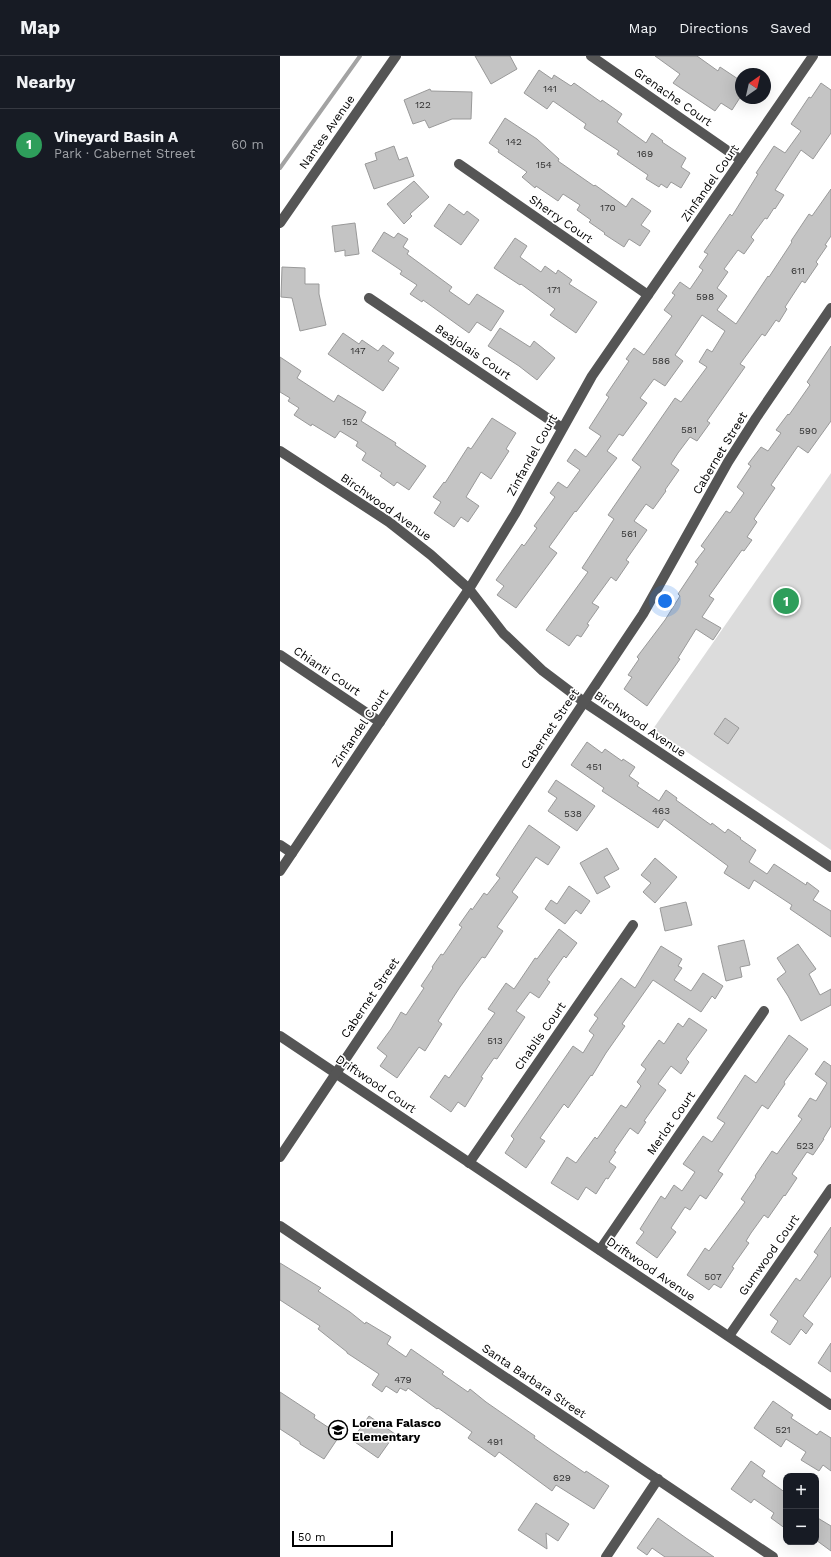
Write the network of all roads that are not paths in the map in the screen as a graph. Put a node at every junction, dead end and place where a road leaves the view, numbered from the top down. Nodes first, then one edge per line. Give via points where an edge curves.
1 (396, 56) edge
2 (591, 56) edge
3 (813, 56) edge
4 (741, 160) junction
5 (459, 164) dead end
6 (280, 223) edge
7 (648, 295) junction
8 (369, 298) dead end
9 (831, 308) edge
10 (562, 428) junction
11 (280, 450) edge
12 (469, 589) junction
13 (280, 655) edge
14 (584, 702) junction
15 (380, 722) junction
16 (280, 845) edge
17 (292, 853) junction
18 (831, 867) edge
19 (280, 871) edge
20 (633, 925) dead end
21 (764, 1011) dead end
22 (280, 1036) edge
23 (336, 1073) junction
24 (457, 1154) joint
25 (280, 1157) edge
26 (469, 1163) junction
27 (831, 1189) edge
28 (280, 1226) edge
29 (600, 1250) junction
30 (729, 1336) junction
31 (831, 1405) edge
32 (658, 1480) junction
33 (606, 1557) edge
34 (773, 1557) edge

1 - 6 street, Nantes Avenue
2 - 4 street, Grenache Court
3 - 4 street, Zinfandel Court
4 - 7 street, Zinfandel Court
5 - 7 street, Sherry Court
7 - 10 street, Zinfandel Court via 592,376
8 - 10 street, Beajolais Court
9 - 14 street, Cabernet Street via 732,456 643,614
10 - 12 street, Zinfandel Court via 515,514
11 - 12 street, Birchwood Avenue via 389,522
12 - 14 street, Birchwood Avenue via 503,633 543,671
12 - 15 street, Zinfandel Court
13 - 15 street, Chianti Court
14 - 18 street, Birchwood Avenue
14 - 23 street, Cabernet Street
15 - 17 street, Zinfandel Court
16 - 17 street
17 - 19 street, Zinfandel Court
20 - 26 street, Chablis Court
21 - 29 street, Merlot Court
22 - 23 street, Driftwood Court
23 - 24 street, Driftwood Court
23 - 25 street, Cabernet Street
24 - 26 street, Driftwood Avenue
26 - 29 street, Driftwood Avenue
27 - 30 street, Gumwood Court
28 - 32 street, Santa Barbara Street
29 - 30 street, Driftwood Avenue
30 - 31 street, Driftwood Avenue
32 - 33 street
32 - 34 street, Santa Barbara Street

